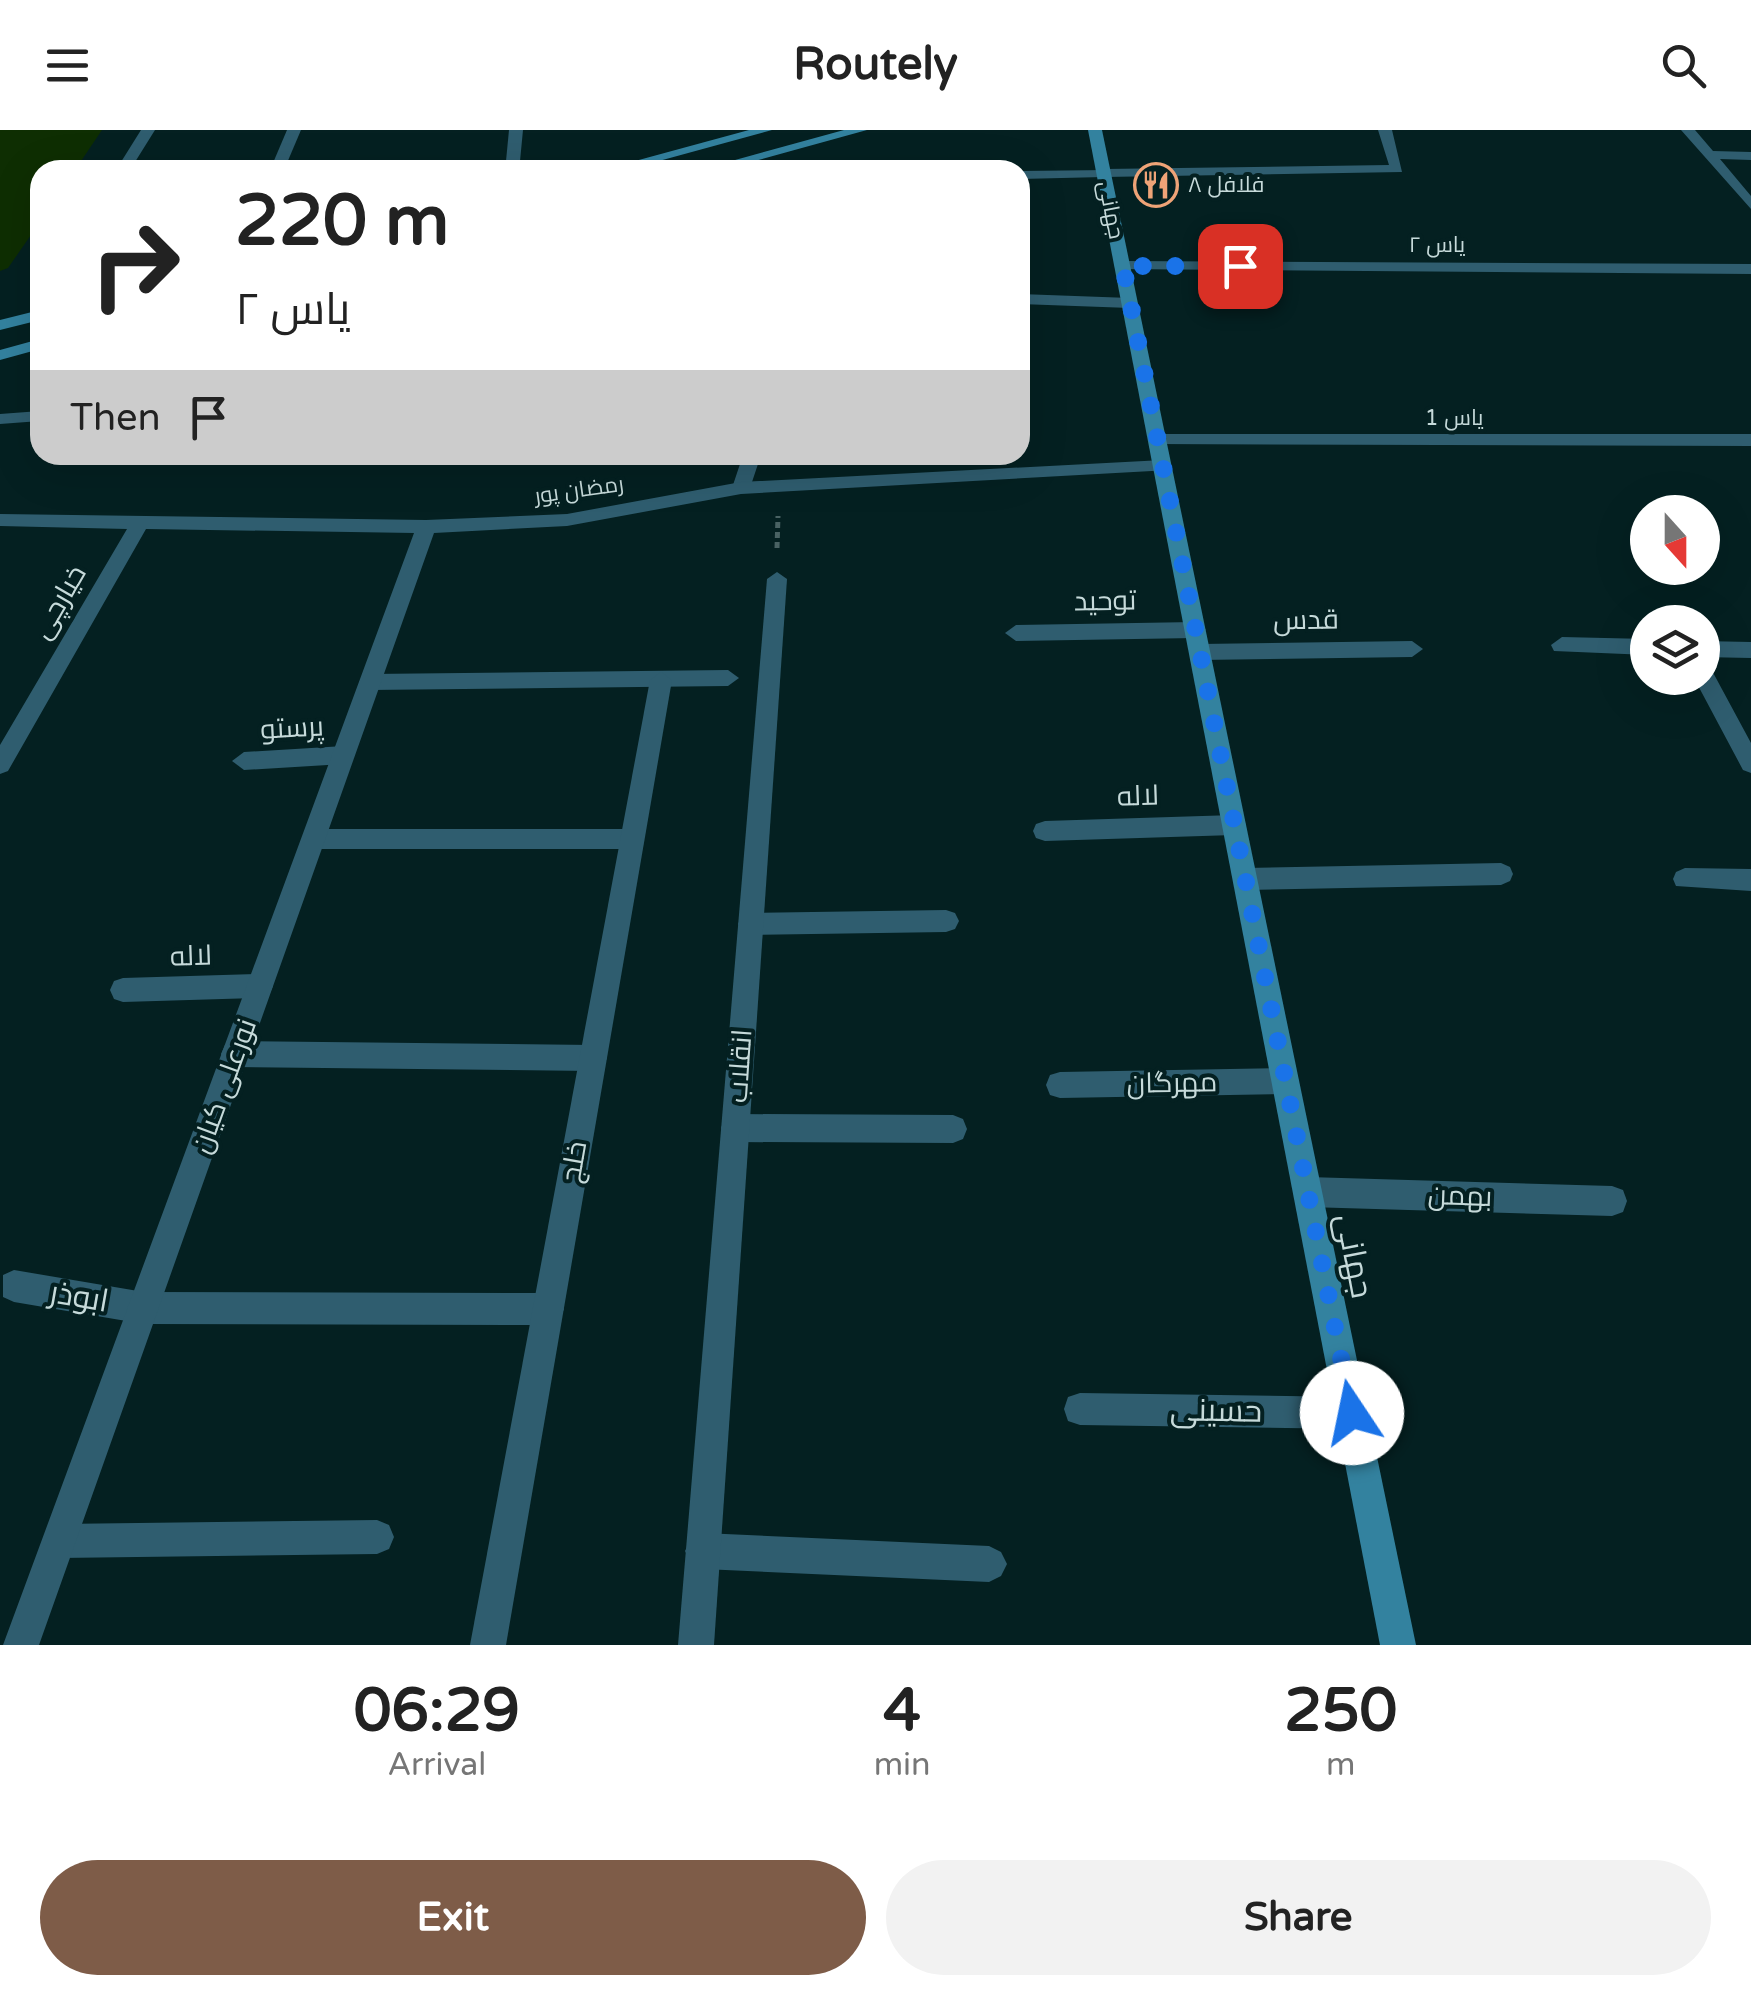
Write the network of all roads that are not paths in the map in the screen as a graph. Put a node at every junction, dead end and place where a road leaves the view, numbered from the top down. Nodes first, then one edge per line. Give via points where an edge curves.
1 (148, 130) edge
2 (294, 130) edge
3 (516, 130) edge
4 (766, 130) edge
5 (860, 130) edge
6 (1095, 130) edge
7 (1384, 130) edge
8 (1688, 130) edge
9 (1709, 156) junction
10 (1751, 156) edge
11 (129, 160) edge
12 (281, 160) edge
13 (513, 160) edge
14 (650, 160) edge
15 (744, 160) edge
16 (1104, 173) junction
17 (1030, 175) edge
18 (1751, 205) edge
19 (1123, 266) junction
20 (1751, 270) edge
21 (1030, 299) edge
22 (1130, 303) junction
23 (30, 318) edge
24 (0, 325) edge
25 (30, 347) edge
26 (0, 355) edge
27 (30, 417) edge
28 (0, 419) edge
29 (1158, 440) junction
30 (1751, 440) edge
31 (749, 465) edge
32 (1163, 466) junction
33 (741, 488) junction
34 (0, 520) edge
35 (140, 522) junction
36 (426, 528) junction
37 (776, 579) road end
38 (1016, 633) dead end
39 (1198, 641) junction
40 (1562, 644) dead end
41 (1630, 646) edge
42 (1412, 649) dead end
43 (1720, 649) edge
44 (1751, 650) edge
45 (728, 678) dead end
46 (661, 680) junction
47 (370, 682) junction
48 (1714, 695) edge
49 (344, 755) junction
50 (244, 761) dead end
51 (1751, 764) edge
52 (0, 766) edge
53 (1234, 825) junction
54 (1045, 832) dead end
55 (314, 839) junction
56 (632, 840) junction
57 (1501, 874) dead end
58 (1246, 879) junction
59 (1685, 880) dead end
60 (1751, 880) edge
61 (946, 921) dead end
62 (751, 924) junction
63 (260, 986) junction
64 (124, 990) dead end
65 (235, 1054) junction
66 (593, 1058) junction
67 (1286, 1081) junction
68 (1060, 1085) dead end
69 (735, 1128) junction
70 (953, 1129) dead end
71 (1308, 1192) junction
72 (1612, 1200) dead end
73 (14, 1286) dead end
74 (144, 1308) junction
75 (548, 1309) junction
76 (1080, 1409) dead end
77 (1352, 1413) junction
78 (378, 1536) dead end
79 (59, 1541) junction
80 (703, 1551) junction
81 (989, 1564) dead end
82 (21, 1645) edge
83 (488, 1645) edge
84 (696, 1645) edge
85 (1398, 1645) edge

1 - 11 street
2 - 12 street
3 - 13 street
4 - 14 street
5 - 15 street
6 - 16 street, جهانی
7 - 16 street via 1396,169
8 - 9 street
9 - 10 street
9 - 18 street
16 - 17 street
16 - 19 street, جهانی
19 - 20 street, یاس ۲
19 - 22 street, جهانی
21 - 22 street
22 - 29 street, جهانی
23 - 24 street
25 - 26 street
27 - 28 street
29 - 30 street, یاس 1
29 - 32 street, جهانی
31 - 33 street
32 - 33 street, رمضان پور
32 - 39 street, جهانی
33 - 36 street, رمضان پور via 566,520
34 - 35 street, رمضان پور
35 - 36 street, رمضان پور
35 - 52 street, خیارچی
36 - 47 street, نورعلی کیان
37 - 62 street, انقلاب
38 - 39 street, توحید
39 - 42 street, قدس
39 - 53 street, جهانی
40 - 41 street
43 - 44 street
45 - 46 street
46 - 47 street
46 - 56 street, خلج
47 - 49 street, نورعلی کیان
48 - 51 street
49 - 50 street, پرستو
49 - 55 street, نورعلی کیان
53 - 54 street, لاله
53 - 58 street, جهانی
55 - 56 street
55 - 63 street, نورعلی کیان
56 - 66 street, خلج
57 - 58 street
58 - 67 street, جهانی
59 - 60 street
61 - 62 street
62 - 69 street, انقلاب
63 - 64 street, لاله
63 - 65 street, نورعلی کیان
65 - 66 street
65 - 74 street, نورعلی کیان
66 - 75 street, خلج
67 - 68 street, مهرگان
67 - 71 street, جهانی
69 - 70 street
69 - 80 street, انقلاب
71 - 72 street, بهمن
71 - 77 street, جهانی
73 - 74 street, ابوذر
74 - 75 street, ابوذر
74 - 79 street, نورعلی کیان
75 - 83 street, خلج
76 - 77 street, حسینی
77 - 85 street, جهانی
78 - 79 street
79 - 82 street, نورعلی کیان
80 - 81 street
80 - 84 street, انقلاب

